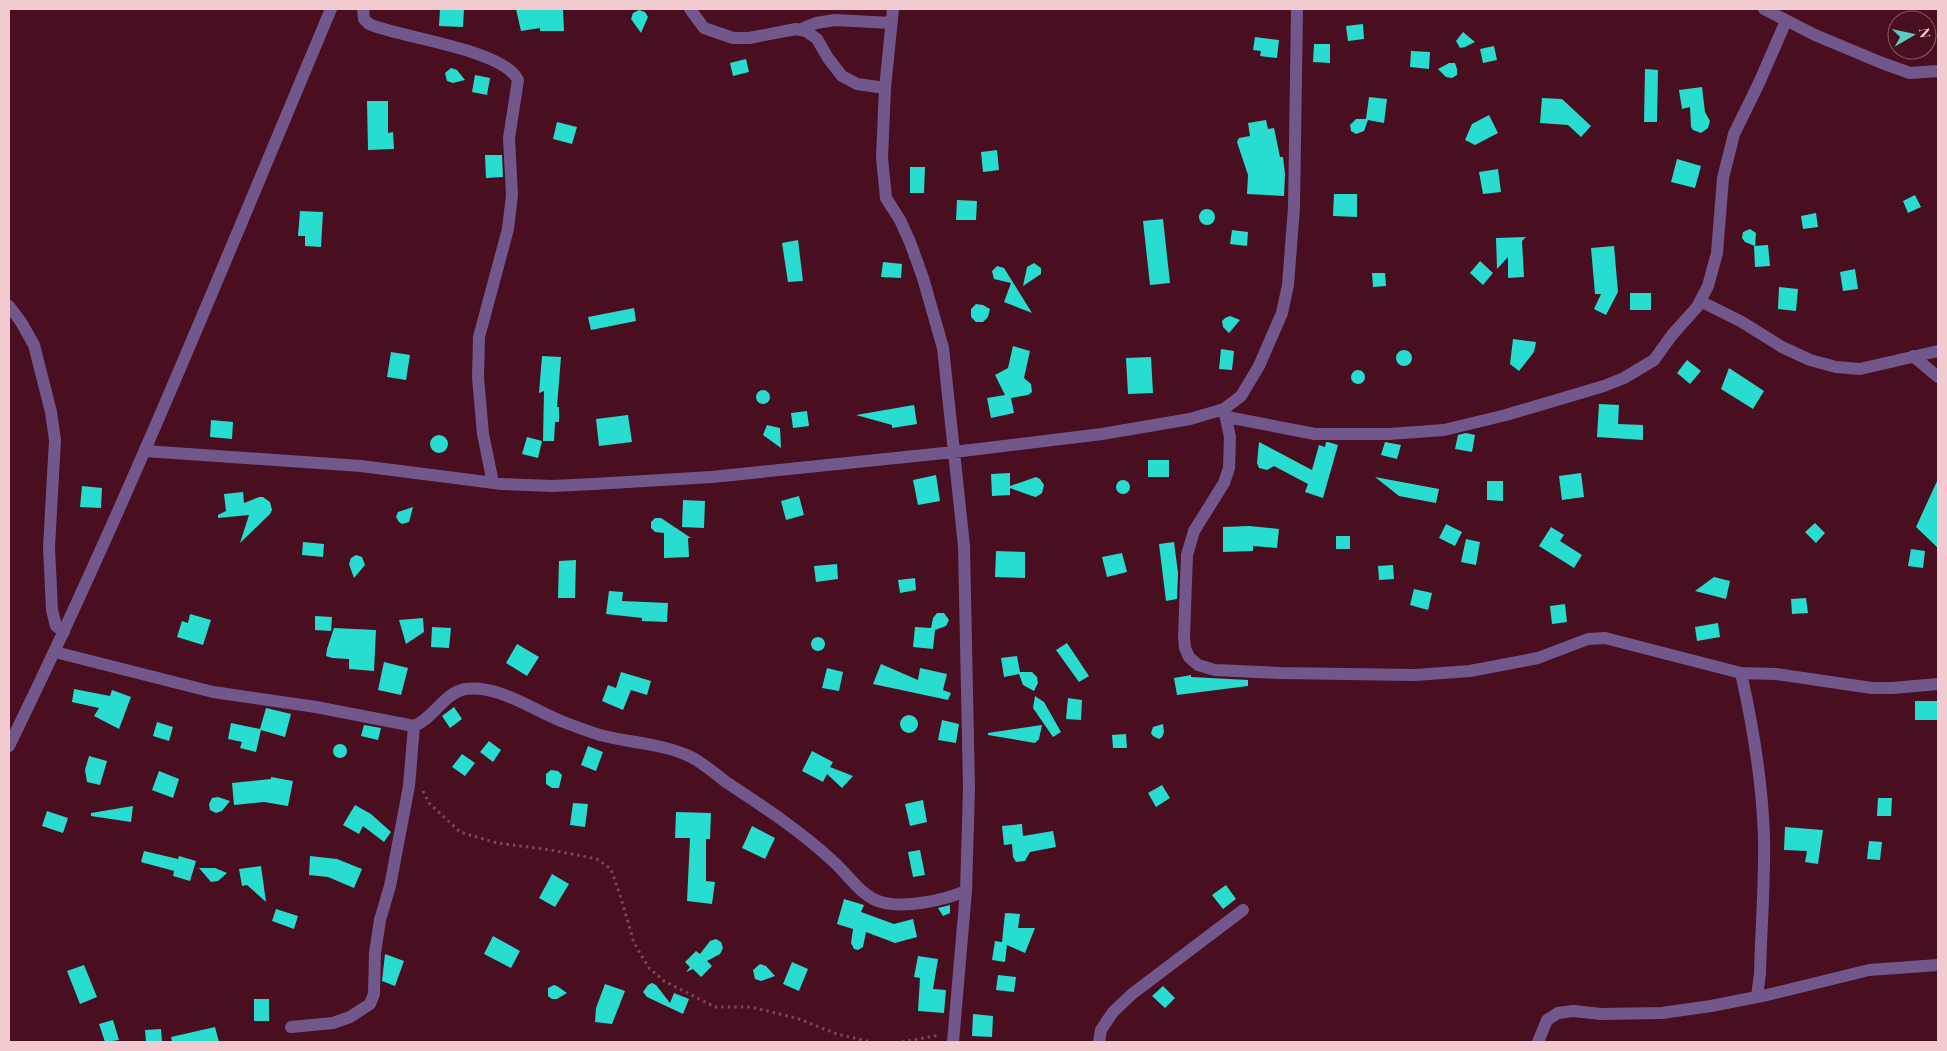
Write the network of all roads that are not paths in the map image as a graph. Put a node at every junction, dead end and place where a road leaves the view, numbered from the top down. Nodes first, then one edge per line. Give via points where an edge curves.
1 (331, 9) edge
2 (363, 9) edge
3 (690, 9) edge
4 (893, 9) edge
5 (1297, 9) edge
6 (1764, 9) edge
7 (1786, 21) junction
8 (891, 23) junction
9 (801, 29) junction
10 (1938, 71) edge
11 (885, 88) junction
12 (1700, 301) junction
13 (9, 306) edge
14 (1938, 351) edge
15 (1913, 356) junction
16 (1938, 377) edge
17 (1226, 414) junction
18 (145, 451) junction
19 (954, 452) junction
20 (493, 483) junction
21 (64, 632) junction
22 (55, 652) junction
23 (1741, 673) junction
24 (1938, 684) edge
25 (414, 726) junction
26 (9, 746) edge
27 (966, 890) junction
28 (1243, 910) dead end
29 (1938, 965) edge
30 (1757, 996) junction
31 (292, 1027) dead end
32 (954, 1036) edge
33 (1099, 1042) edge
34 (1538, 1042) edge

1 - 18 street
2 - 20 street via 364,19 369,24 483,56 515,73 518,80 509,138 512,195 508,229 479,337 478,378 483,434
3 - 9 street via 704,28 733,38
4 - 8 street
5 - 17 street via 1294,207 1288,285 1282,313 1260,366 1242,396
6 - 7 street
7 - 10 street via 1910,73
7 - 12 street via 1734,134 1723,178 1718,253
8 - 9 street via 835,20
8 - 11 street
9 - 11 street via 817,39 842,76 857,84
11 - 19 street via 882,158 886,198 910,242 943,348
12 - 15 street via 1782,347 1836,367 1860,369
12 - 17 street via 1654,360 1624,378 1506,416 1444,430 1342,436 1315,434
13 - 21 street via 34,345 51,412 55,440 49,547 52,610 56,626
14 - 15 street
15 - 16 street
17 - 19 street via 1102,434
17 - 23 street via 1230,437 1229,468 1224,483 1194,531 1188,555 1185,648 1189,657 1198,664 1235,672 1415,675 1504,665 1538,658 1588,639 1604,638
18 - 20 street via 361,466
18 - 21 street
19 - 20 street via 712,477 552,486
19 - 27 street via 964,546 969,788
21 - 22 street
22 - 25 street via 213,692
22 - 26 street
23 - 24 street via 1776,674 1872,688
23 - 30 street via 1760,779 1764,836
25 - 27 street via 423,723 455,693 491,690 600,735 660,746 690,757 786,821 870,897 881,902 929,902
25 - 31 street via 409,786 374,953 374,994 370,1004 333,1023
27 - 32 street
28 - 33 street via 1132,994 1113,1012 1101,1030
29 - 30 street via 1869,970
30 - 34 street via 1662,1012 1558,1013 1547,1020

